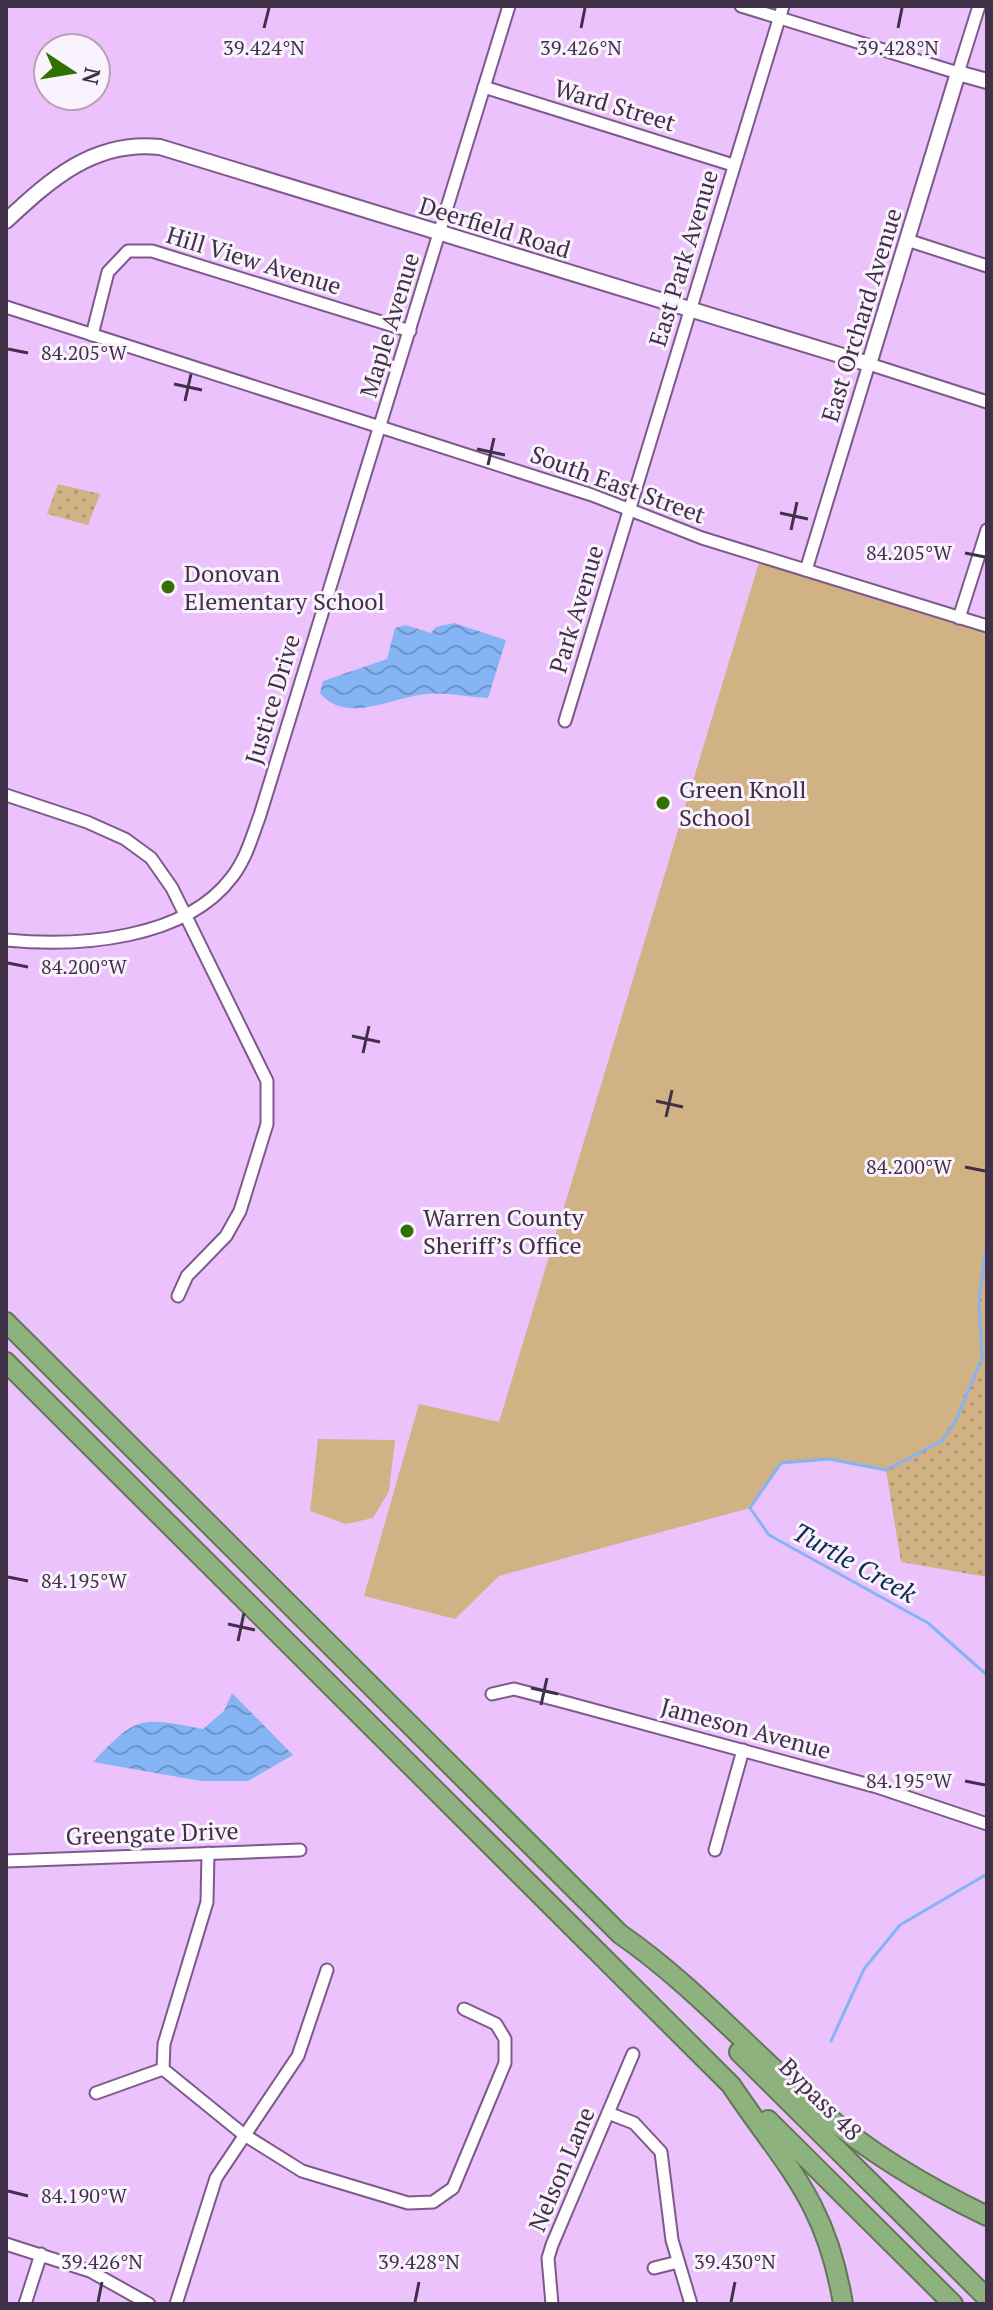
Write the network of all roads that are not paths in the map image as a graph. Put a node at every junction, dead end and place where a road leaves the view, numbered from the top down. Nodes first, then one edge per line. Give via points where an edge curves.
1 (509, 6) edge
2 (741, 6) edge
3 (979, 6) edge
4 (781, 12) edge
5 (958, 73) junction
6 (987, 81) edge
7 (484, 87) junction
8 (733, 165) junction
9 (6, 221) edge
10 (440, 233) junction
11 (907, 240) junction
12 (987, 266) edge
13 (6, 307) edge
14 (689, 310) junction
15 (410, 331) junction
16 (92, 335) junction
17 (869, 364) junction
18 (987, 402) edge
19 (380, 427) junction
20 (629, 511) junction
21 (987, 530) edge
22 (806, 570) junction
23 (959, 618) junction
24 (987, 626) edge
25 (565, 721) dead end
26 (6, 795) edge
27 (186, 915) junction
28 (6, 940) edge
29 (178, 1296) dead end
30 (6, 1322) edge
31 (6, 1362) edge
32 (492, 1694) dead end
33 (743, 1750) junction
34 (987, 1824) edge
35 (300, 1850) dead end
36 (715, 1850) dead end
37 (208, 1853) junction
38 (6, 1861) edge
39 (620, 1934) junction
40 (327, 1970) dead end
41 (464, 2009) dead end
42 (633, 2054) dead end
43 (163, 2069) junction
44 (731, 2085) junction
45 (96, 2093) dead end
46 (608, 2113) junction
47 (243, 2134) junction
48 (987, 2216) edge
49 (6, 2244) edge
50 (41, 2254) junction
51 (678, 2262) junction
52 (654, 2268) dead end
53 (987, 2298) edge
54 (25, 2304) edge
55 (149, 2304) edge
56 (176, 2304) edge
57 (552, 2304) edge
58 (691, 2304) edge
59 (843, 2304) edge
60 (953, 2304) edge

1 - 7 street, Maple Avenue
2 - 4 street
3 - 5 street
4 - 5 street
4 - 8 street, East Park Avenue
5 - 6 street
5 - 11 street, East Orchard Avenue
7 - 8 street, Ward Street
7 - 10 street, Maple Avenue
8 - 14 street, East Park Avenue
9 - 10 street, Deerfield Road via 85,158 118,148 153,146
10 - 14 street, Deerfield Road
10 - 15 street, Maple Avenue
11 - 12 street
11 - 17 street, East Orchard Avenue
13 - 16 street, South East Street
14 - 17 street, Deerfield Road
14 - 20 street, East Park Avenue
15 - 16 street, Hill View Avenue via 152,251 128,251 108,272
15 - 19 street, Maple Avenue
16 - 19 street, South East Street
17 - 18 street, Deerfield Road
17 - 22 street, East Orchard Avenue
19 - 20 street, South East Street
19 - 27 street, Justice Drive via 248,849 221,890
20 - 22 street, South East Street
20 - 25 street, Park Avenue
21 - 23 street
22 - 23 street, South East Street
23 - 24 street, South East Street
26 - 27 street via 125,839 151,858
27 - 28 street, Justice Drive via 109,936
27 - 29 street via 262,1068 269,1110 234,1224 187,1276
30 - 39 highway
31 - 44 highway
32 - 33 street, Jameson Avenue via 514,1689
33 - 34 street, Jameson Avenue
33 - 36 street
35 - 37 street, Greengate Drive
37 - 38 street, Greengate Drive
37 - 43 street via 207,1902 164,2044
39 - 48 highway via 661,1962 825,2115 888,2160
39 - 53 highway, Bypass 48
40 - 47 street via 298,2056
41 - 47 street via 496,2024 505,2039 505,2063 453,2188 433,2202 408,2203 302,2171
42 - 46 street, Nelson Lane
43 - 45 street
43 - 47 street
44 - 59 highway via 809,2196 827,2236
44 - 60 highway
46 - 51 street via 634,2123 661,2152
46 - 57 street, Nelson Lane via 548,2258
47 - 56 street via 212,2186
49 - 50 street
50 - 54 street
50 - 55 street via 90,2271
51 - 52 street
51 - 58 street

